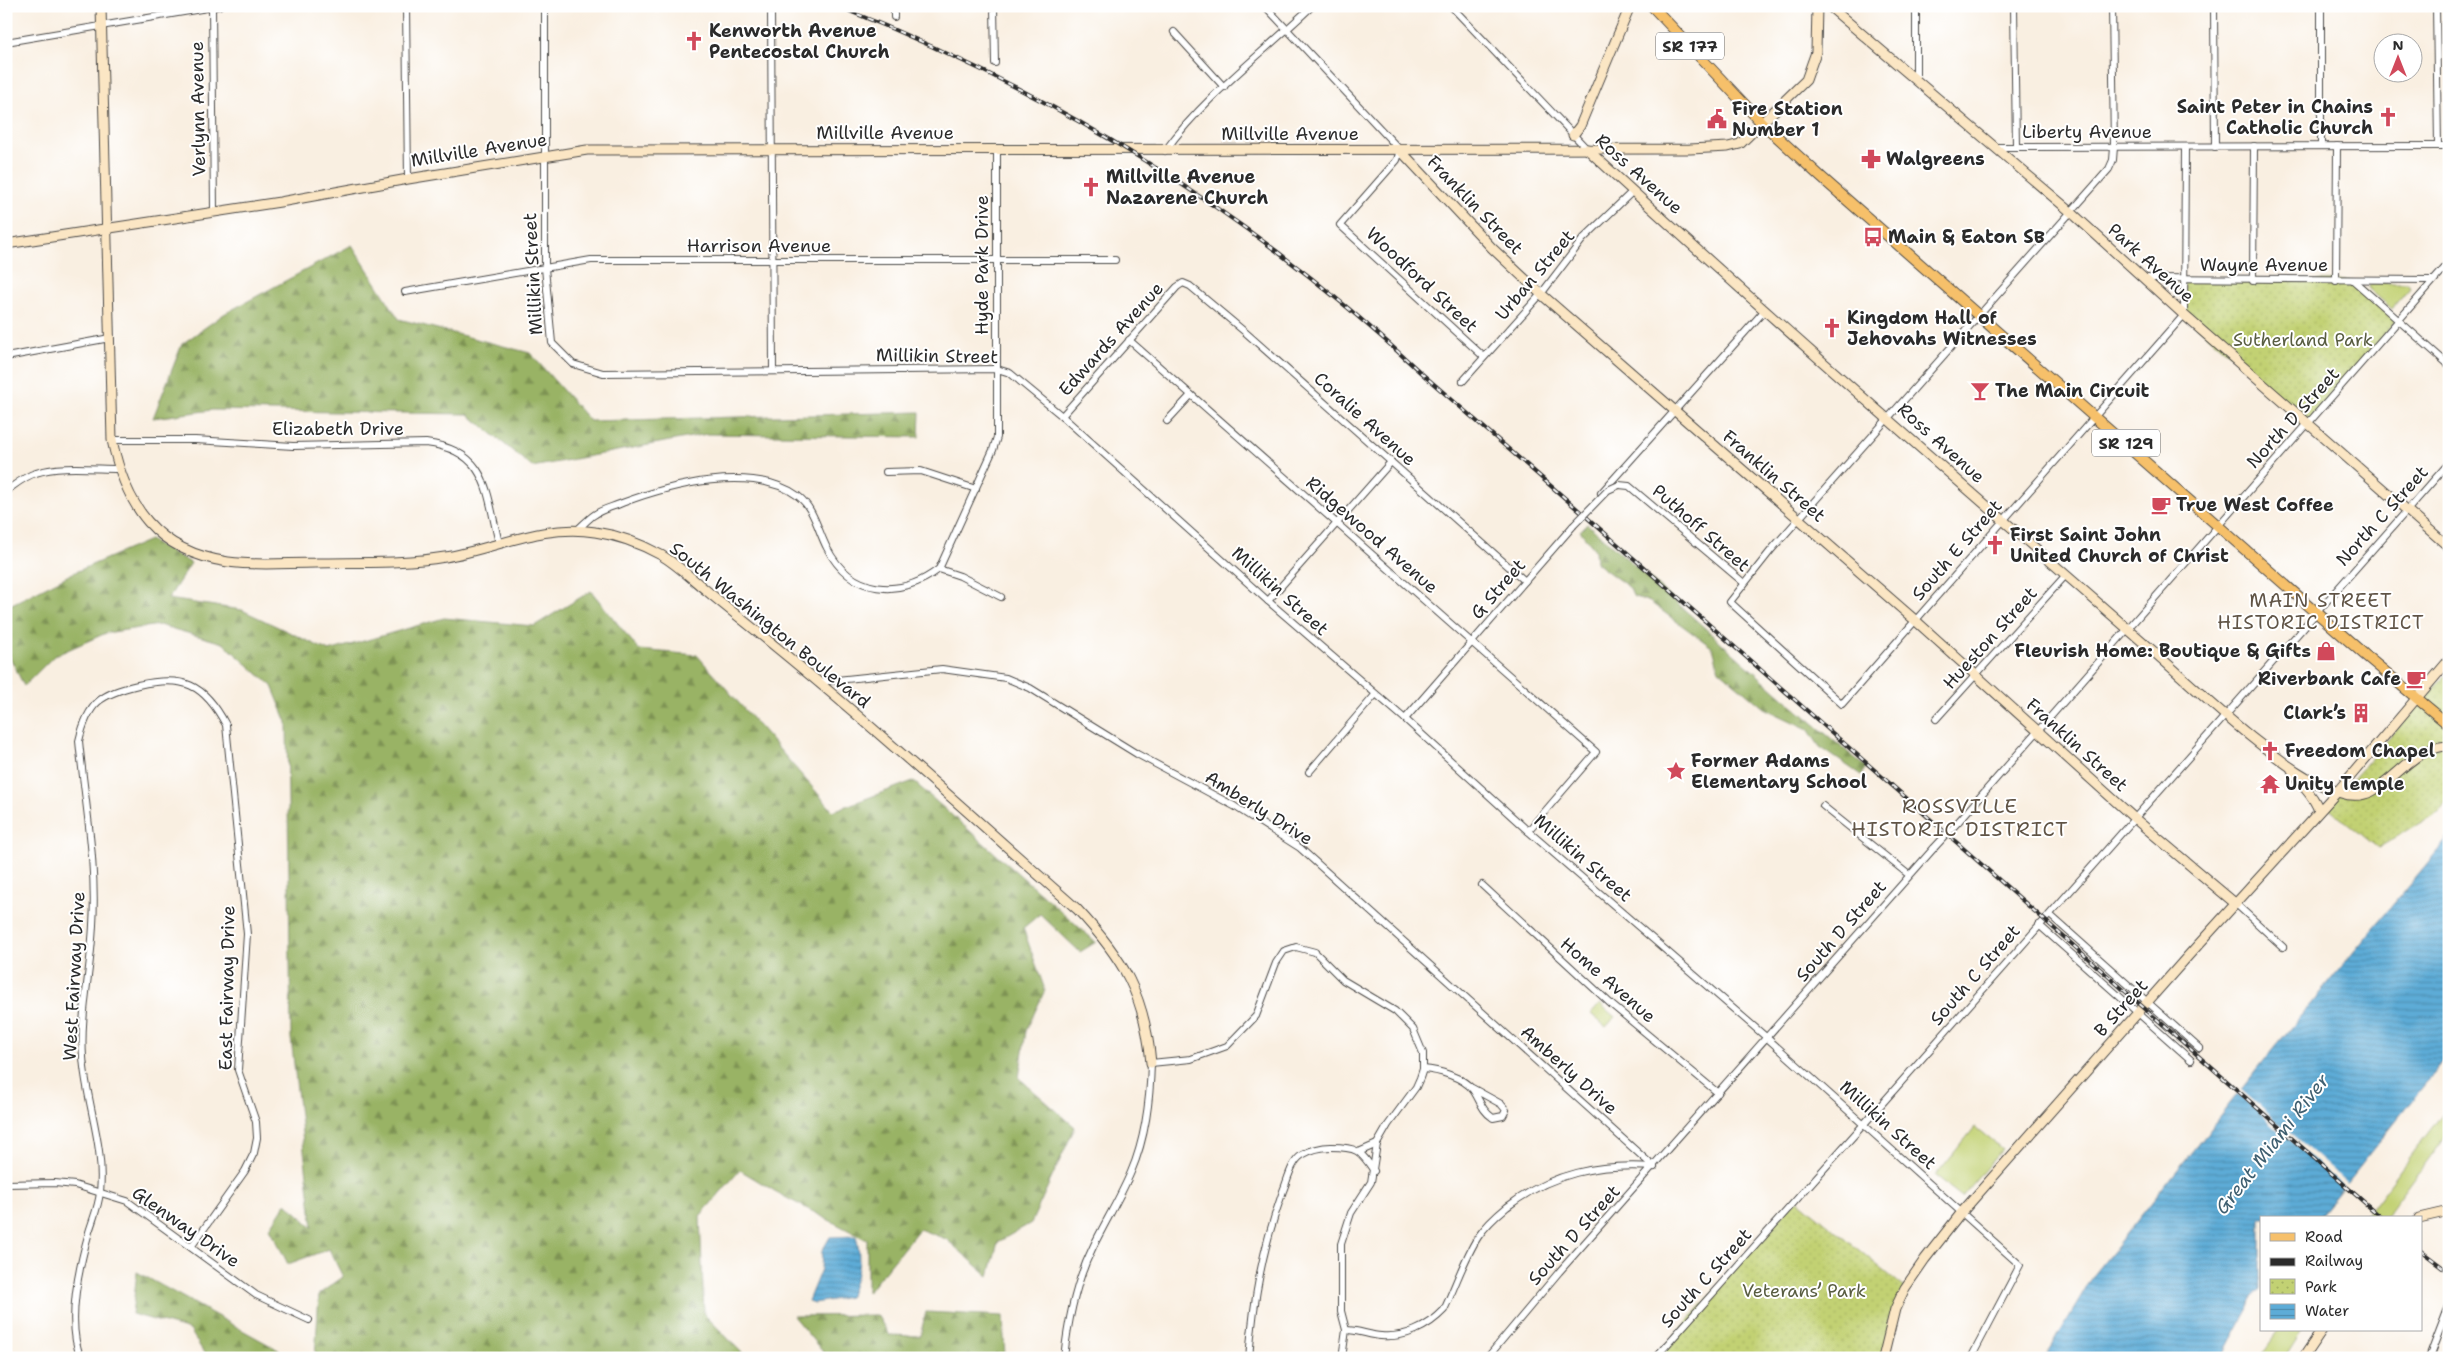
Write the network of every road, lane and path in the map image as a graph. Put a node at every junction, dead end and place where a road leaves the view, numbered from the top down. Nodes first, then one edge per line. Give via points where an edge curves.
1 (101, 6) edge
2 (406, 6) edge
3 (545, 6) edge
4 (771, 6) edge
5 (894, 6) edge
6 (994, 6) edge
7 (1265, 6) edge
8 (1312, 6) edge
9 (1451, 6) edge
10 (1630, 6) edge
11 (1652, 6) edge
12 (1817, 6) edge
13 (1829, 6) edge
14 (1916, 6) edge
15 (2014, 6) edge
16 (2112, 6) edge
17 (2214, 6) edge
18 (2321, 6) edge
19 (2436, 6) edge
20 (214, 7) edge
21 (894, 17) dead end
22 (101, 26) junction
23 (1287, 30) junction
24 (1174, 32) dead end
25 (6, 42) edge
26 (994, 63) dead end
27 (1916, 79) junction
28 (1224, 87) junction
29 (1762, 123) junction
30 (1573, 135) junction
31 (2114, 146) junction
32 (2254, 146) junction
33 (2321, 146) junction
34 (2337, 146) junction
35 (2438, 146) junction
36 (2449, 146) edge
37 (1995, 147) junction
38 (2016, 147) junction
39 (2185, 147) junction
40 (2216, 147) junction
41 (1587, 149) junction
42 (772, 150) junction
43 (997, 150) junction
44 (1400, 150) junction
45 (1165, 151) junction
46 (545, 156) junction
47 (408, 178) junction
48 (1633, 191) junction
49 (214, 211) junction
50 (2070, 212) junction
51 (107, 228) junction
52 (6, 244) edge
53 (998, 260) junction
54 (1115, 260) dead end
55 (773, 261) junction
56 (2449, 263) edge
57 (545, 268) junction
58 (2144, 278) junction
59 (2184, 280) junction
60 (2432, 280) junction
61 (2253, 281) junction
62 (2336, 281) junction
63 (2354, 281) junction
64 (1183, 283) joint
65 (405, 292) dead end
66 (1541, 294) junction
67 (1765, 310) junction
68 (2184, 315) junction
69 (1979, 316) junction
70 (2398, 319) junction
71 (110, 338) junction
72 (1129, 340) junction
73 (6, 357) edge
74 (1484, 357) junction
75 (2449, 365) edge
76 (997, 369) junction
77 (773, 370) junction
78 (1463, 381) dead end
79 (1191, 395) junction
80 (1676, 411) junction
81 (1062, 416) junction
82 (2095, 417) junction
83 (1889, 418) junction
84 (1167, 420) dead end
85 (2309, 422) junction
86 (112, 440) junction
87 (1391, 462) junction
88 (2449, 463) edge
89 (118, 469) junction
90 (886, 472) dead end
91 (1619, 485) joint
92 (976, 489) junction
93 (6, 491) edge
94 (1594, 501) dead end
95 (2406, 510) junction
96 (1799, 520) junction
97 (2003, 520) junction
98 (1336, 524) junction
99 (2218, 524) junction
100 (577, 530) junction
101 (499, 543) junction
102 (2449, 547) edge
103 (939, 569) junction
104 (2065, 576) junction
105 (1525, 581) junction
106 (1744, 583) junction
107 (1001, 597) dead end
108 (1268, 601) junction
109 (2317, 611) junction
110 (1916, 621) junction
111 (2128, 629) junction
112 (1471, 642) junction
113 (2449, 660) edge
114 (1975, 676) junction
115 (818, 682) junction
116 (139, 685) joint
117 (1375, 695) junction
118 (2416, 698) junction
119 (1842, 704) joint
120 (2226, 716) junction
121 (1405, 719) junction
122 (1936, 719) dead end
123 (2449, 725) edge
124 (2038, 732) junction
125 (2449, 746) edge
126 (2292, 770) junction
127 (1309, 772) dead end
128 (2337, 792) junction
129 (1823, 806) dead end
130 (2319, 812) junction
131 (2134, 818) junction
132 (1528, 831) junction
133 (1909, 876) junction
134 (1482, 885) dead end
135 (2236, 904) junction
136 (2050, 915) junction
137 (2038, 925) junction
138 (2283, 947) dead end
139 (2147, 1003) junction
140 (2140, 1013) junction
141 (1766, 1037) junction
142 (2199, 1048) dead end
143 (2191, 1060) dead end
144 (1151, 1063) junction
145 (1423, 1069) junction
146 (1472, 1088) junction
147 (1718, 1093) junction
148 (1864, 1124) junction
149 (1377, 1144) junction
150 (1360, 1152) junction
151 (1654, 1167) junction
152 (1374, 1171) junction
153 (6, 1184) edge
154 (100, 1192) junction
155 (2449, 1211) edge
156 (1962, 1212) junction
157 (2422, 1217) edge
158 (190, 1247) junction
159 (2449, 1306) edge
160 (309, 1320) dead end
161 (1346, 1330) junction
162 (2321, 1332) edge
163 (6, 1341) edge
164 (6, 1354) edge
165 (81, 1358) edge
166 (1064, 1358) edge
167 (1249, 1358) edge
168 (1342, 1358) edge
169 (1487, 1358) edge
170 (1655, 1358) edge
171 (1883, 1358) edge
172 (1971, 1358) edge
173 (2303, 1358) edge
174 (2429, 1358) edge

1 - 22 main road, South Washington Boulevard
2 - 47 street
3 - 46 street, Millikin Street
4 - 42 street
5 - 21 street
6 - 26 street
7 - 23 street, Franklin Street
8 - 23 street
9 - 30 street, Ross Avenue
10 - 30 main road via 1580,126
11 - 29 main road, SR 177
12 - 29 main road, Millville Avenue via 1817,47 1808,76
13 - 27 main road, Park Avenue
14 - 27 street
15 - 38 street
16 - 31 street
17 - 40 street
18 - 33 street
19 - 35 street
20 - 22 street
20 - 49 street, Verlynn Avenue
22 - 25 street
22 - 51 main road, South Washington Boulevard
23 - 28 street
23 - 44 street, Franklin Street
24 - 28 street
27 - 37 main road, Park Avenue
28 - 45 street via 1177,134
29 - 41 main road, Millville Avenue via 1746,140 1728,147
29 - 69 main road, SR 129
30 - 41 street, Ross Avenue
31 - 38 street, Liberty Avenue
31 - 39 street, Liberty Avenue
31 - 50 street via 2109,168
32 - 33 street, Liberty Avenue
32 - 40 street, Liberty Avenue
32 - 61 street
33 - 34 street, Liberty Avenue
34 - 35 street, Liberty Avenue
34 - 62 street
35 - 36 street, Liberty Avenue
37 - 38 street, Liberty Avenue
37 - 50 main road, Park Avenue
39 - 40 street, Liberty Avenue
39 - 59 street
41 - 44 main road, Millville Avenue
41 - 48 main road, Ross Avenue
42 - 43 main road, Millville Avenue
42 - 46 main road, Millville Avenue via 586,150
42 - 55 street
43 - 45 main road, Millville Avenue
43 - 53 street, Hyde Park Drive
44 - 45 main road, Millville Avenue
44 - 66 main road, Franklin Street via 1492,248
44 - 74 street, Woodford Street via 1397,160 1340,225
46 - 47 main road, Millville Avenue
46 - 57 street, Millikin Street
47 - 49 main road, Millville Avenue
48 - 66 street, Urban Street via 1583,239
48 - 67 main road, Ross Avenue
49 - 51 main road, Millville Avenue
50 - 58 main road, Park Avenue
50 - 69 street
51 - 52 main road, Millville Avenue
51 - 71 main road, South Washington Boulevard
53 - 54 street, Harrison Avenue
53 - 55 street, Harrison Avenue
53 - 76 street, Hyde Park Drive
55 - 57 street, Harrison Avenue via 591,260
55 - 77 street
56 - 60 street, North D Street
57 - 65 street, Harrison Avenue
57 - 77 street, Millikin Street via 552,343 573,364 603,373
58 - 59 street, Wayne Avenue
58 - 68 main road, Park Avenue
59 - 61 street, Wayne Avenue
59 - 68 street
60 - 63 street, Wayne Avenue
60 - 70 street, North D Street
61 - 62 street, Wayne Avenue
62 - 63 street, Wayne Avenue
63 - 70 street, Wayne Avenue
64 - 72 street, Edwards Avenue
64 - 87 street, Coralie Avenue via 1245,332
66 - 74 street, Urban Street
66 - 80 main road, Franklin Street
67 - 80 street
67 - 83 main road, Ross Avenue
68 - 82 street, South E Street
68 - 85 main road, Park Avenue
69 - 82 main road, SR 129
69 - 83 street
70 - 75 street, Wayne Avenue
70 - 85 street, North D Street
71 - 73 street
71 - 86 main road, South Washington Boulevard
72 - 79 street, Ridgewood Avenue
72 - 81 street, Edwards Avenue
74 - 78 street, Urban Street
76 - 77 street, Millikin Street
76 - 81 street, Millikin Street via 1010,373
76 - 92 street, Hyde Park Drive via 997,437
79 - 84 street
79 - 98 street, Ridgewood Avenue
80 - 94 street
80 - 96 main road, Franklin Street
81 - 108 street, Millikin Street
82 - 97 street, South E Street
82 - 99 main road, SR 129
83 - 96 street
83 - 97 main road, Ross Avenue
85 - 95 main road, Park Avenue
85 - 99 street, North D Street
86 - 89 main road, South Washington Boulevard
86 - 101 street, Elizabeth Drive via 195,440 293,446 443,445 468,457 478,470
87 - 98 street
87 - 105 street, Coralie Avenue
88 - 95 street, North C Street
89 - 93 street via 37,472
89 - 101 main road, South Washington Boulevard via 136,508 153,528 189,550 229,562 394,562 445,557
90 - 92 street via 922,471
91 - 105 street, G Street, bridge via 1608,490
91 - 106 street, Puthoff Street via 1629,486
92 - 103 street, Hyde Park Drive
95 - 102 main road, Park Avenue
95 - 109 street, North C Street
96 - 106 street
96 - 110 main road, Franklin Street
97 - 104 main road, Ross Avenue
97 - 110 street, South E Street
98 - 108 street
98 - 112 street, Ridgewood Avenue
99 - 109 main road, SR 129
99 - 111 street, South D Street
100 - 101 main road, South Washington Boulevard via 548,532
100 - 103 street via 595,514 651,492 695,482 766,482 789,491 807,505 828,550 838,564 861,582 886,590 900,589 925,579
100 - 115 main road, South Washington Boulevard via 616,536 660,554
103 - 107 street
104 - 111 main road, Ross Avenue
104 - 114 street, Hueston Street
105 - 112 street, G Street
106 - 119 street, Puthoff Street via 1730,602
108 - 117 street, Millikin Street
109 - 118 main road, SR 129
109 - 120 street, South C Street
110 - 114 main road, Franklin Street
110 - 119 street, South E Street
111 - 120 main road, Ross Avenue
111 - 124 street, South D Street
112 - 121 street, G Street
112 - 132 street, Ridgewood Avenue via 1596,752
113 - 118 main road, B Street
114 - 122 street, Hueston Street
114 - 124 main road, Franklin Street
115 - 144 main road, South Washington Boulevard via 1091,924 1119,961 1139,997 1149,1038
115 - 151 street, Amberly Drive via 942,669 1006,678 1030,688 1137,754 1234,806 1300,848
116 - 154 street, West Fairway Drive via 102,697 83,724 79,741 94,884 94,925 83,1058 100,1163
116 - 158 street, East Fairway Drive via 163,680 178,681 194,688 208,697 226,725 247,934 238,1070 256,1122 257,1138 245,1171
117 - 121 street, Millikin Street
117 - 127 street
118 - 123 main road, SR 129
118 - 128 main road, B Street
120 - 126 main road, Ross Avenue
120 - 131 street, South C Street
121 - 132 street, Millikin Street
124 - 131 main road, Franklin Street
124 - 133 street, South D Street, bridge
125 - 128 main road, Ross Avenue via 2436,747 2414,756 2376,790 2355,794
126 - 128 main road, Ross Avenue
126 - 130 main road via 2298,783 2314,798
128 - 130 main road, B Street
129 - 133 street
130 - 135 main road, B Street
131 - 135 main road, Franklin Street
131 - 136 street, South C Street
132 - 141 street, Millikin Street
133 - 141 street, South D Street
134 - 147 street, Home Avenue via 1612,1005
135 - 138 street, Franklin Street
135 - 139 main road, B Street
136 - 137 street, South C Street
136 - 139 street
137 - 140 street
137 - 148 street, South C Street
139 - 140 main road, B Street
139 - 142 street
140 - 143 street
140 - 156 main road, B Street
141 - 147 street, South D Street
141 - 148 street, Millikin Street
144 - 145 street via 1191,1059 1227,1046 1256,1016 1276,963 1284,952 1296,947 1316,952 1343,980 1395,1011 1419,1041
144 - 166 street, South Washington Boulevard via 1144,1134 1132,1171 1092,1248 1072,1308
145 - 146 street via 1434,1070
145 - 149 street via 1416,1087
146 - 146 street via 1486,1114 1492,1118 1503,1116 1506,1110 1501,1104
147 - 151 street, South D Street
148 - 156 street, Millikin Street
148 - 170 street, South C Street
149 - 150 street
149 - 152 street
150 - 152 street
150 - 167 street via 1348,1148 1318,1148 1302,1155 1293,1164 1270,1224 1260,1264
151 - 161 street via 1584,1169 1526,1192 1492,1220 1478,1238 1444,1310 1435,1320 1415,1331 1391,1336
151 - 169 street, South D Street
152 - 161 street via 1366,1193 1348,1220 1341,1244 1341,1311
153 - 154 street, Glenway Drive via 55,1183
154 - 158 street, Glenway Drive via 127,1201
154 - 165 street, West Fairway Drive via 84,1249 75,1312 76,1345
155 - 157 main road
156 - 171 main road, B Street via 1905,1288 1895,1308
156 - 172 street, Millikin Street via 2020,1265
158 - 160 street, Glenway Drive via 256,1295
159 - 174 street
161 - 168 street
162 - 173 main road
163 - 164 street

